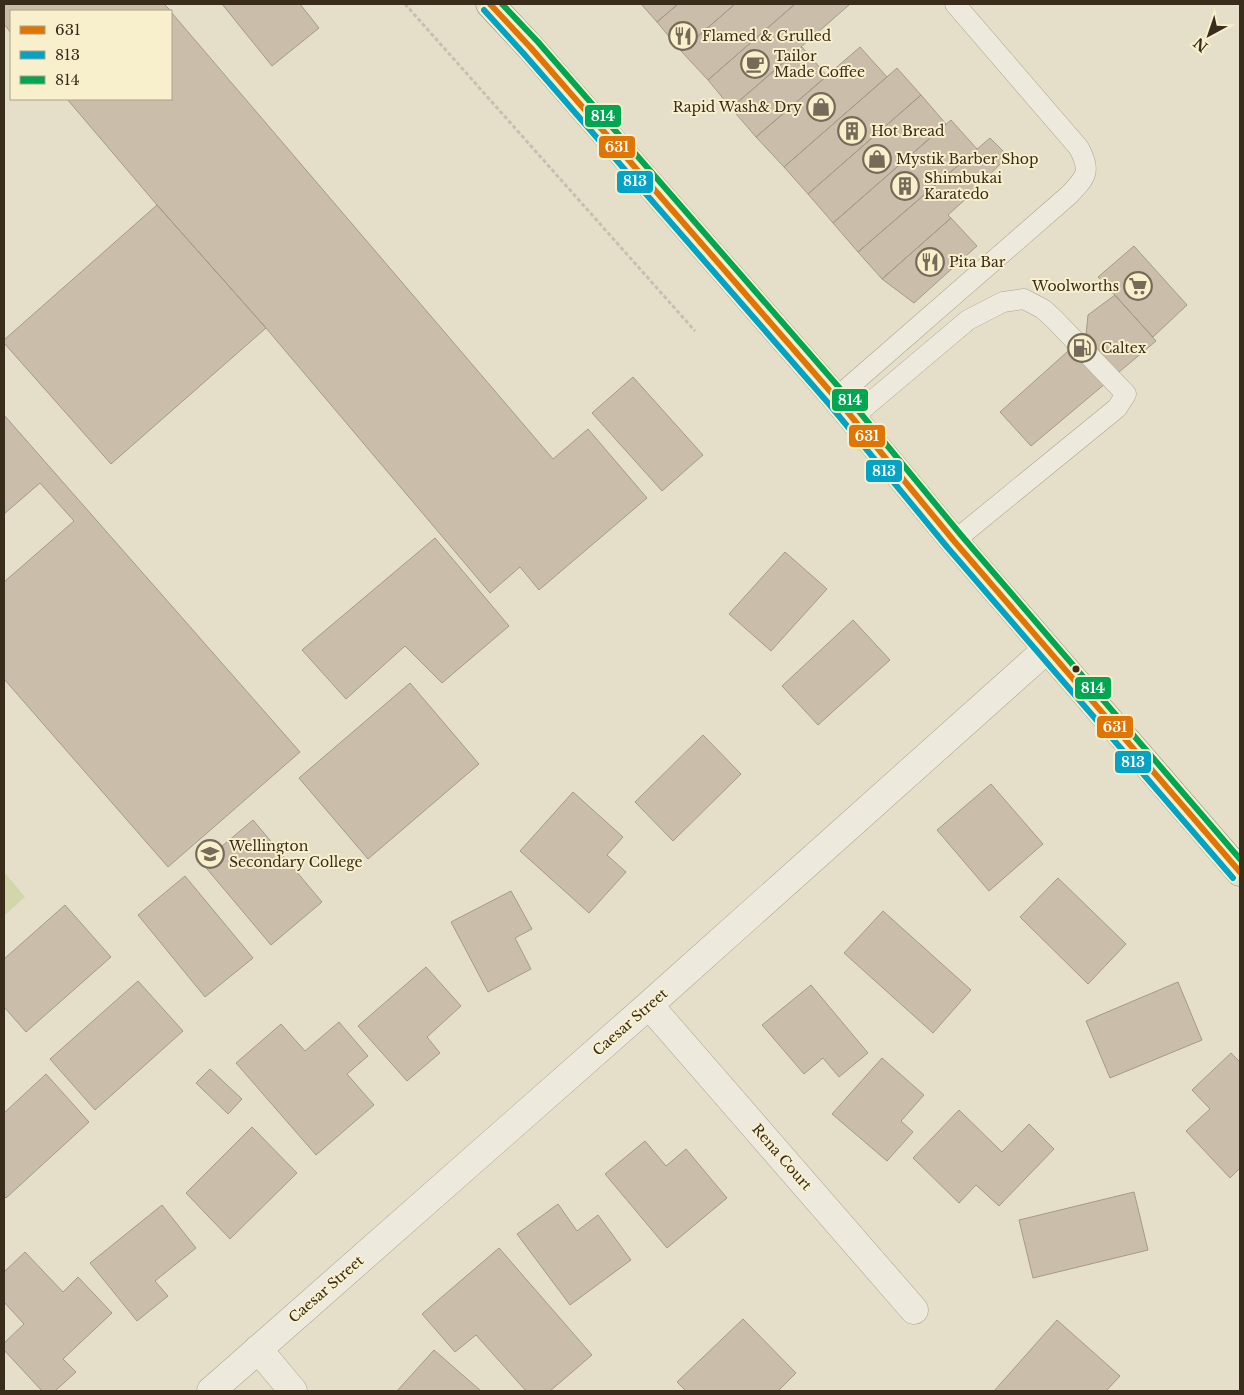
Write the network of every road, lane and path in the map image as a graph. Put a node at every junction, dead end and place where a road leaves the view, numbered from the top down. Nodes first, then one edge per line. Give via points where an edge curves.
1 (405, 4) edge
2 (490, 4) edge
3 (955, 4) edge
4 (695, 331) dead end
5 (844, 408) junction
6 (954, 541) junction
7 (1047, 649) junction
8 (1240, 872) edge
9 (649, 1005) junction
10 (914, 1310) dead end
11 (258, 1349) junction
12 (211, 1391) edge
13 (294, 1391) edge

1 - 4 path
2 - 5 main road
3 - 5 lane via 1079,148 1086,162 1086,173 1070,195
5 - 6 main road
5 - 6 lane via 968,320 1003,302 1024,299 1054,319 1126,394 1117,408
6 - 7 main road
7 - 8 main road
7 - 9 street, Caesar Street
9 - 10 street, Rena Court
9 - 11 street, Caesar Street
11 - 12 street, Caesar Street
11 - 13 street

